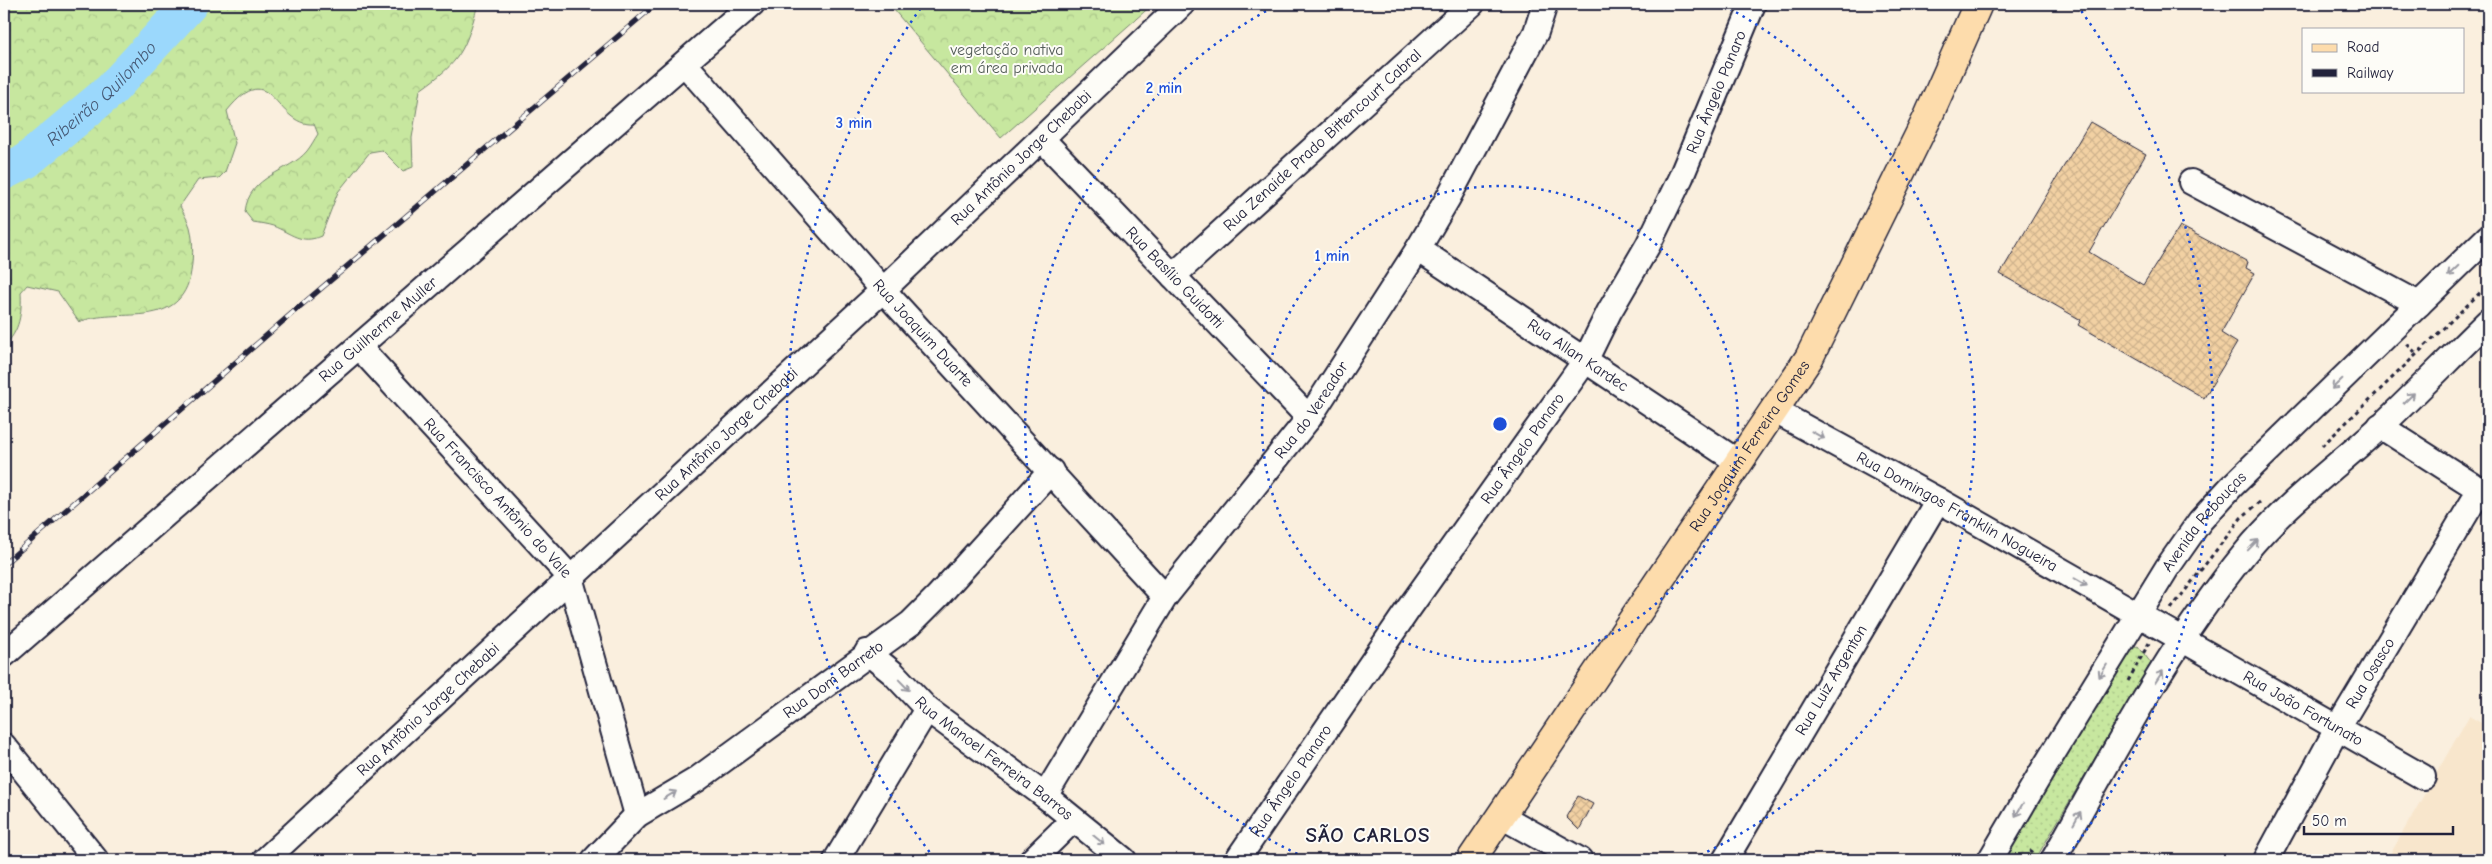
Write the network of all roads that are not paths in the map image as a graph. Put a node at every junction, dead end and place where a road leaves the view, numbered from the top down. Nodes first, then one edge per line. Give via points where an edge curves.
1 (752, 4) edge
2 (1182, 4) edge
3 (1472, 4) edge
4 (1545, 4) edge
5 (1753, 4) edge
6 (1978, 4) edge
7 (685, 64) junction
8 (1042, 139) junction
9 (2191, 182) dead end
10 (2488, 237) edge
11 (1418, 250) junction
12 (1173, 276) junction
13 (883, 290) junction
14 (2419, 304) junction
15 (2488, 321) edge
16 (359, 347) junction
17 (1585, 361) junction
18 (1775, 411) junction
19 (1309, 418) junction
20 (2380, 426) junction
21 (1738, 462) junction
22 (1051, 471) junction
23 (2484, 492) edge
24 (1938, 500) junction
25 (570, 577) junction
26 (1165, 596) junction
27 (2138, 615) junction
28 (2182, 641) junction
29 (867, 652) junction
30 (4, 655) edge
31 (927, 709) junction
32 (2337, 729) junction
33 (4, 746) edge
34 (2423, 777) dead end
35 (1045, 796) junction
36 (637, 815) junction
37 (1501, 816) junction
38 (1073, 820) junction
39 (96, 860) edge
40 (265, 860) edge
41 (594, 860) edge
42 (836, 860) edge
43 (1032, 860) edge
44 (1124, 860) edge
45 (1237, 860) edge
46 (1471, 860) edge
47 (1580, 860) edge
48 (1725, 860) edge
49 (1990, 860) edge
50 (2053, 860) edge
51 (2266, 860) edge

1 - 7 street, Rua Guilherme Muller
2 - 8 street, Rua Antônio Jorge Chebabi
3 - 12 street, Rua Zenaide Prado Bittencourt Cabral
4 - 11 street, Rua do Vereador via 1536,32
5 - 17 street, Rua Ângelo Panaro via 1681,177
6 - 18 main road, Rua Joaquim Ferreira Gomes via 1928,117 1809,358
7 - 13 street, Rua Joaquim Duarte
7 - 16 street, Rua Guilherme Muller
8 - 12 street, Rua Basílio Guidotti
8 - 13 street, Rua Antônio Jorge Chebabi
9 - 14 street
10 -> 14 street, Avenida Rebouças
11 - 17 street, Rua Allan Kardec
11 - 19 street, Rua do Vereador
12 - 19 street, Rua Basílio Guidotti
13 - 22 street, Rua Joaquim Duarte
13 - 25 street, Rua Antônio Jorge Chebabi
14 -> 27 street, Avenida Rebouças via 2200,521
20 -> 15 street
16 - 25 street, Rua Francisco Antônio do Vale
16 - 30 street, Rua Guilherme Muller
17 - 21 street, Rua Allan Kardec
17 - 45 street, Rua Ângelo Panaro via 1407,611
18 - 21 main road, Rua Joaquim Ferreira Gomes
18 -> 24 street, Rua Domingos Franklin Nogueira
19 - 26 street, Rua do Vereador
20 - 23 street
28 -> 20 street via 2246,552 2290,506
21 - 37 main road, Rua Joaquim Ferreira Gomes
22 - 26 street, Rua Joaquim Duarte
22 - 29 street, Rua Dom Barreto via 938,596 910,623
23 - 32 street, Rua Osasco
24 -> 27 street, Rua Domingos Franklin Nogueira
24 - 48 street, Rua Luiz Argenton
25 - 36 street, Rua Francisco Antônio do Vale
25 - 40 street, Rua Antônio Jorge Chebabi
26 - 35 street, Rua do Vereador
27 - 28 street, Rua Domingos Franklin Nogueira
27 -> 49 street, Avenida Rebouças
28 - 32 street, Rua João Fortunato
50 -> 28 street via 2142,702
29 -> 31 street, Rua Manoel Ferreira Barros via 893,673
36 -> 29 street, Rua Dom Barreto via 696,780
31 - 35 street, Rua Manoel Ferreira Barros
31 - 42 street
32 - 34 street, Rua João Fortunato
32 - 51 street, Rua Osasco
33 - 39 street
35 - 38 street, Rua Manoel Ferreira Barros
36 - 41 street, Rua Dom Barreto
37 - 46 main road, Rua Joaquim Ferreira Gomes
37 - 47 street
38 - 43 street
38 -> 44 street, Rua Manoel Ferreira Barros

